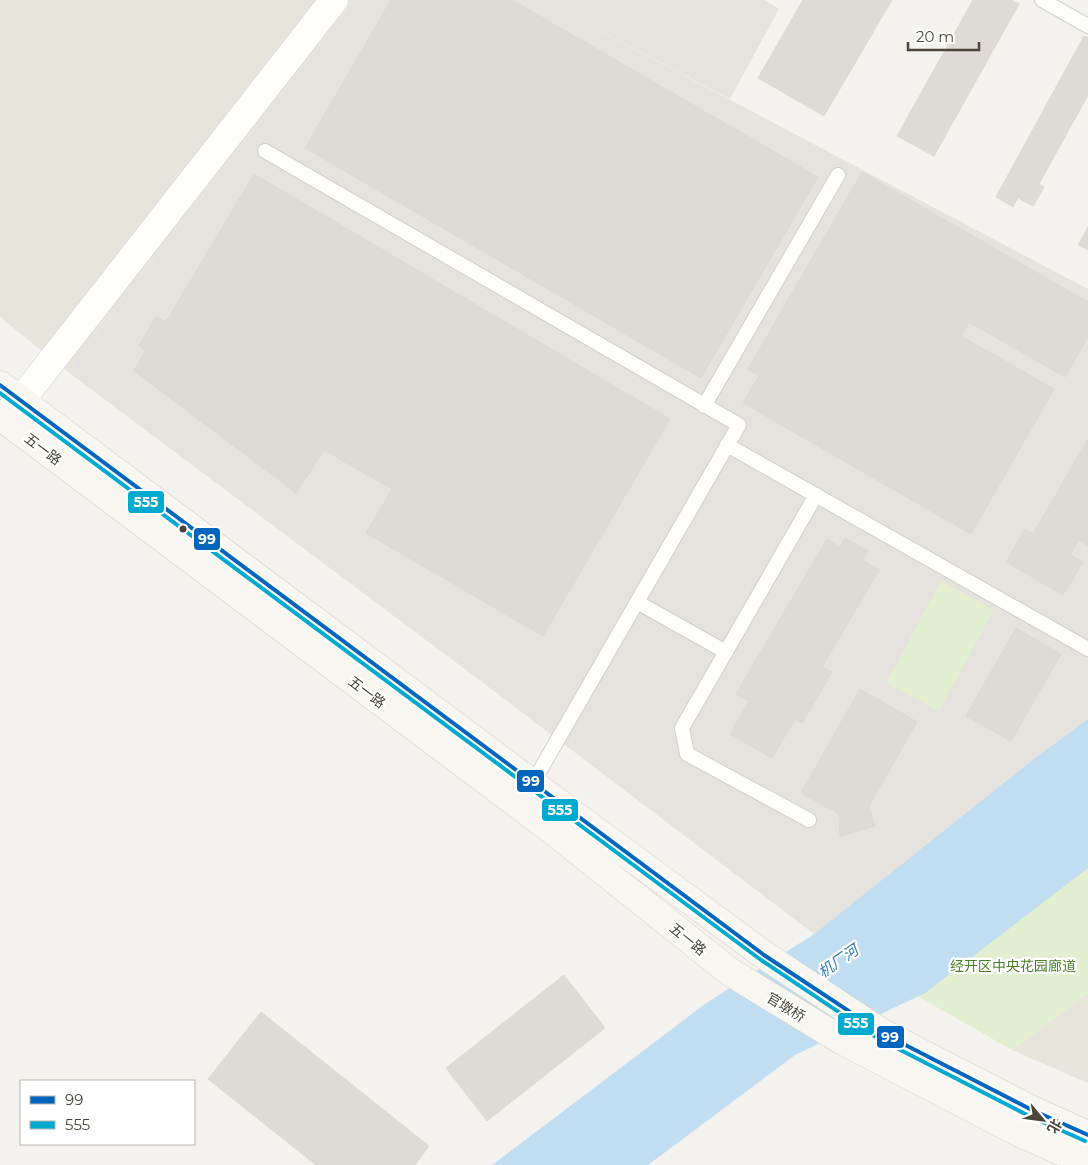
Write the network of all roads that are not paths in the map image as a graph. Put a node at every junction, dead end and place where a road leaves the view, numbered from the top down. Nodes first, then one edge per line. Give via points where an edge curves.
1 (334, 0) edge
2 (1042, 0) edge
3 (1088, 26) edge
4 (265, 151) dead end
5 (838, 175) dead end
6 (7, 400) edge
7 (704, 406) junction
8 (727, 445) junction
9 (816, 495) junction
10 (637, 602) junction
11 (1088, 649) edge
12 (726, 652) junction
13 (526, 795) junction
14 (810, 820) dead end
15 (730, 972) joint
16 (1088, 1135) edge
17 (1088, 1163) edge

1 - 6 street
2 - 3 lane
4 - 7 lane
5 - 7 lane
6 - 13 main road, 五一路
7 - 8 lane via 739,425
8 - 9 lane
8 - 10 lane
9 - 11 lane
9 - 12 lane
10 - 12 lane
10 - 13 lane
12 - 14 lane via 682,728 687,754
13 - 15 main road, 五一路
13 - 16 main road, 五一路 via 882,1033
15 - 17 main road, 官墩桥 via 843,1041 1020,1133

